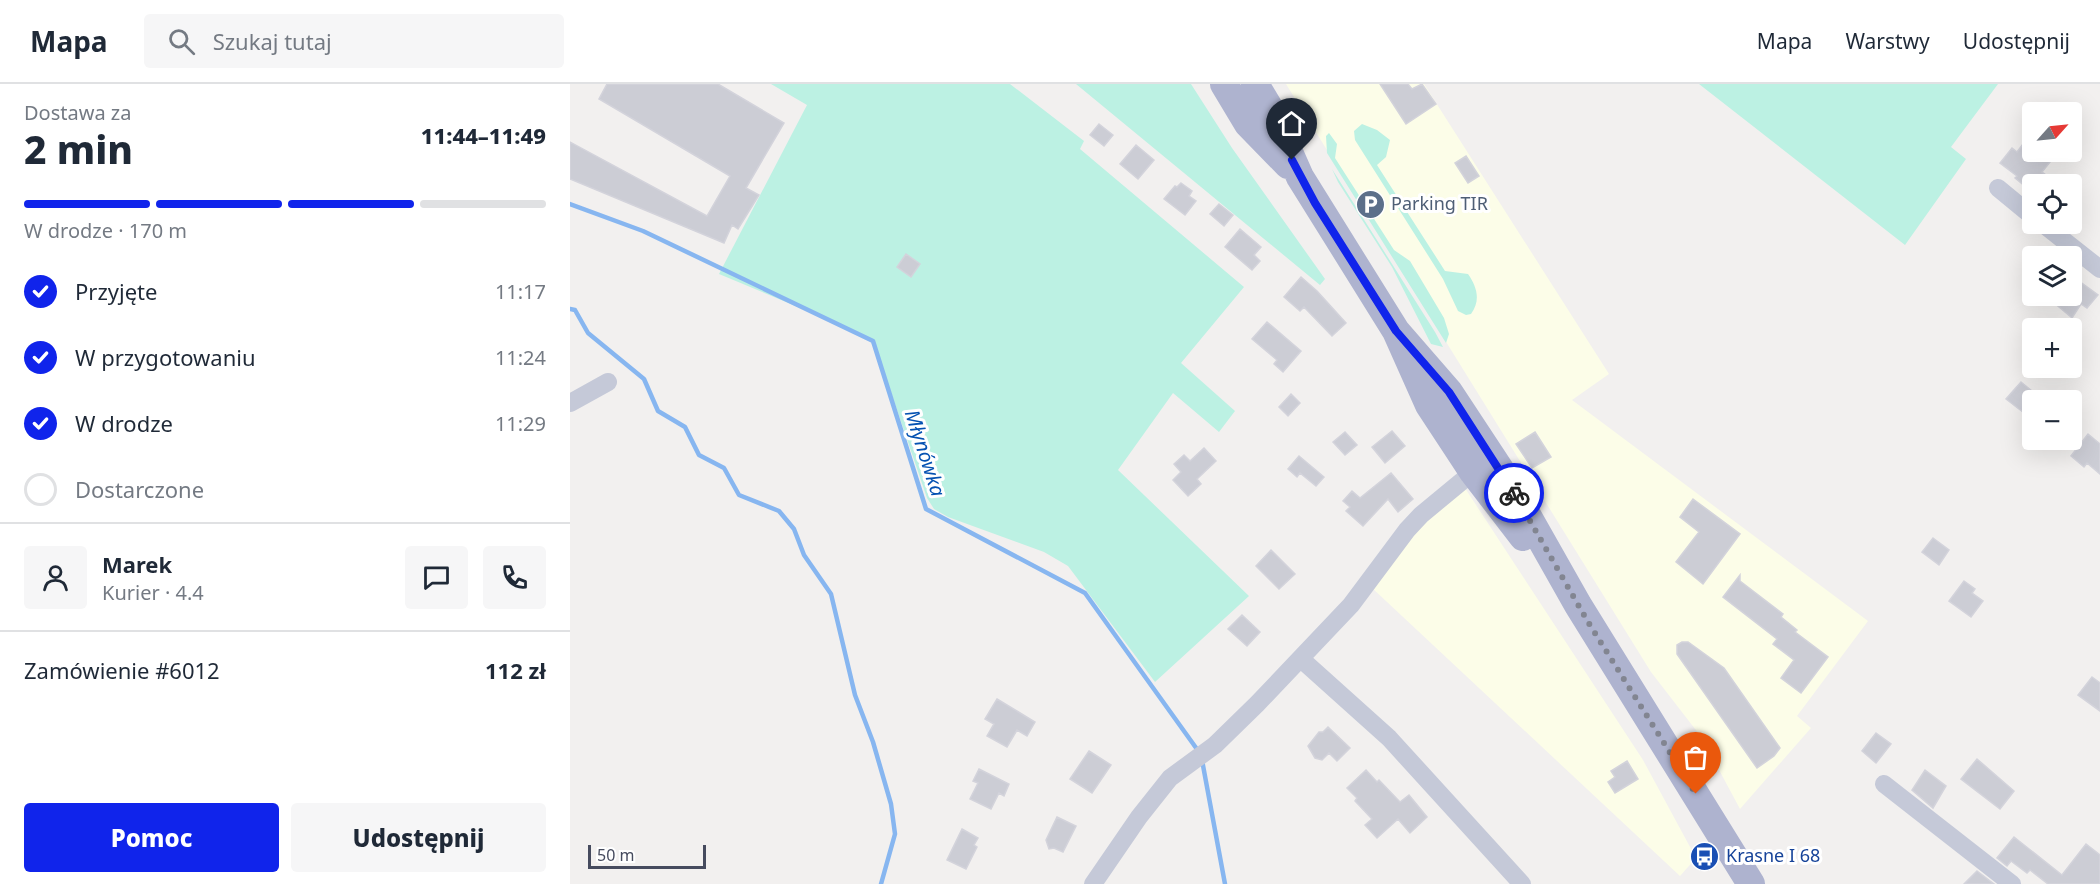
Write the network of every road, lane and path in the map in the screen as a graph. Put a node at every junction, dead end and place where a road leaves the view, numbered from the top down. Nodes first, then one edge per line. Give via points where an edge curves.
1 (1224, 84) edge
2 (1255, 84) edge
3 (1300, 177) junction
4 (1998, 188) dead end
5 (2022, 208) edge
6 (2056, 234) edge
7 (2100, 268) edge
8 (1396, 331) junction
9 (608, 382) dead end
10 (570, 403) edge
11 (1473, 472) junction
12 (1578, 605) junction
13 (1301, 659) junction
14 (1884, 784) dead end
15 (1093, 884) edge
16 (1522, 884) edge
17 (1751, 884) edge
18 (2012, 884) edge

1 - 3 main road via 1248,124
2 - 3 main road
3 - 8 main road
4 - 5 street
6 - 7 street
8 - 11 main road via 1429,405
8 - 12 main road via 1449,392 1509,483
9 - 10 street
11 - 12 main road
11 - 13 street via 1407,530 1351,605
12 - 17 main road
13 - 15 street via 1215,745 1170,778
13 - 16 street via 1389,738
14 - 18 street

